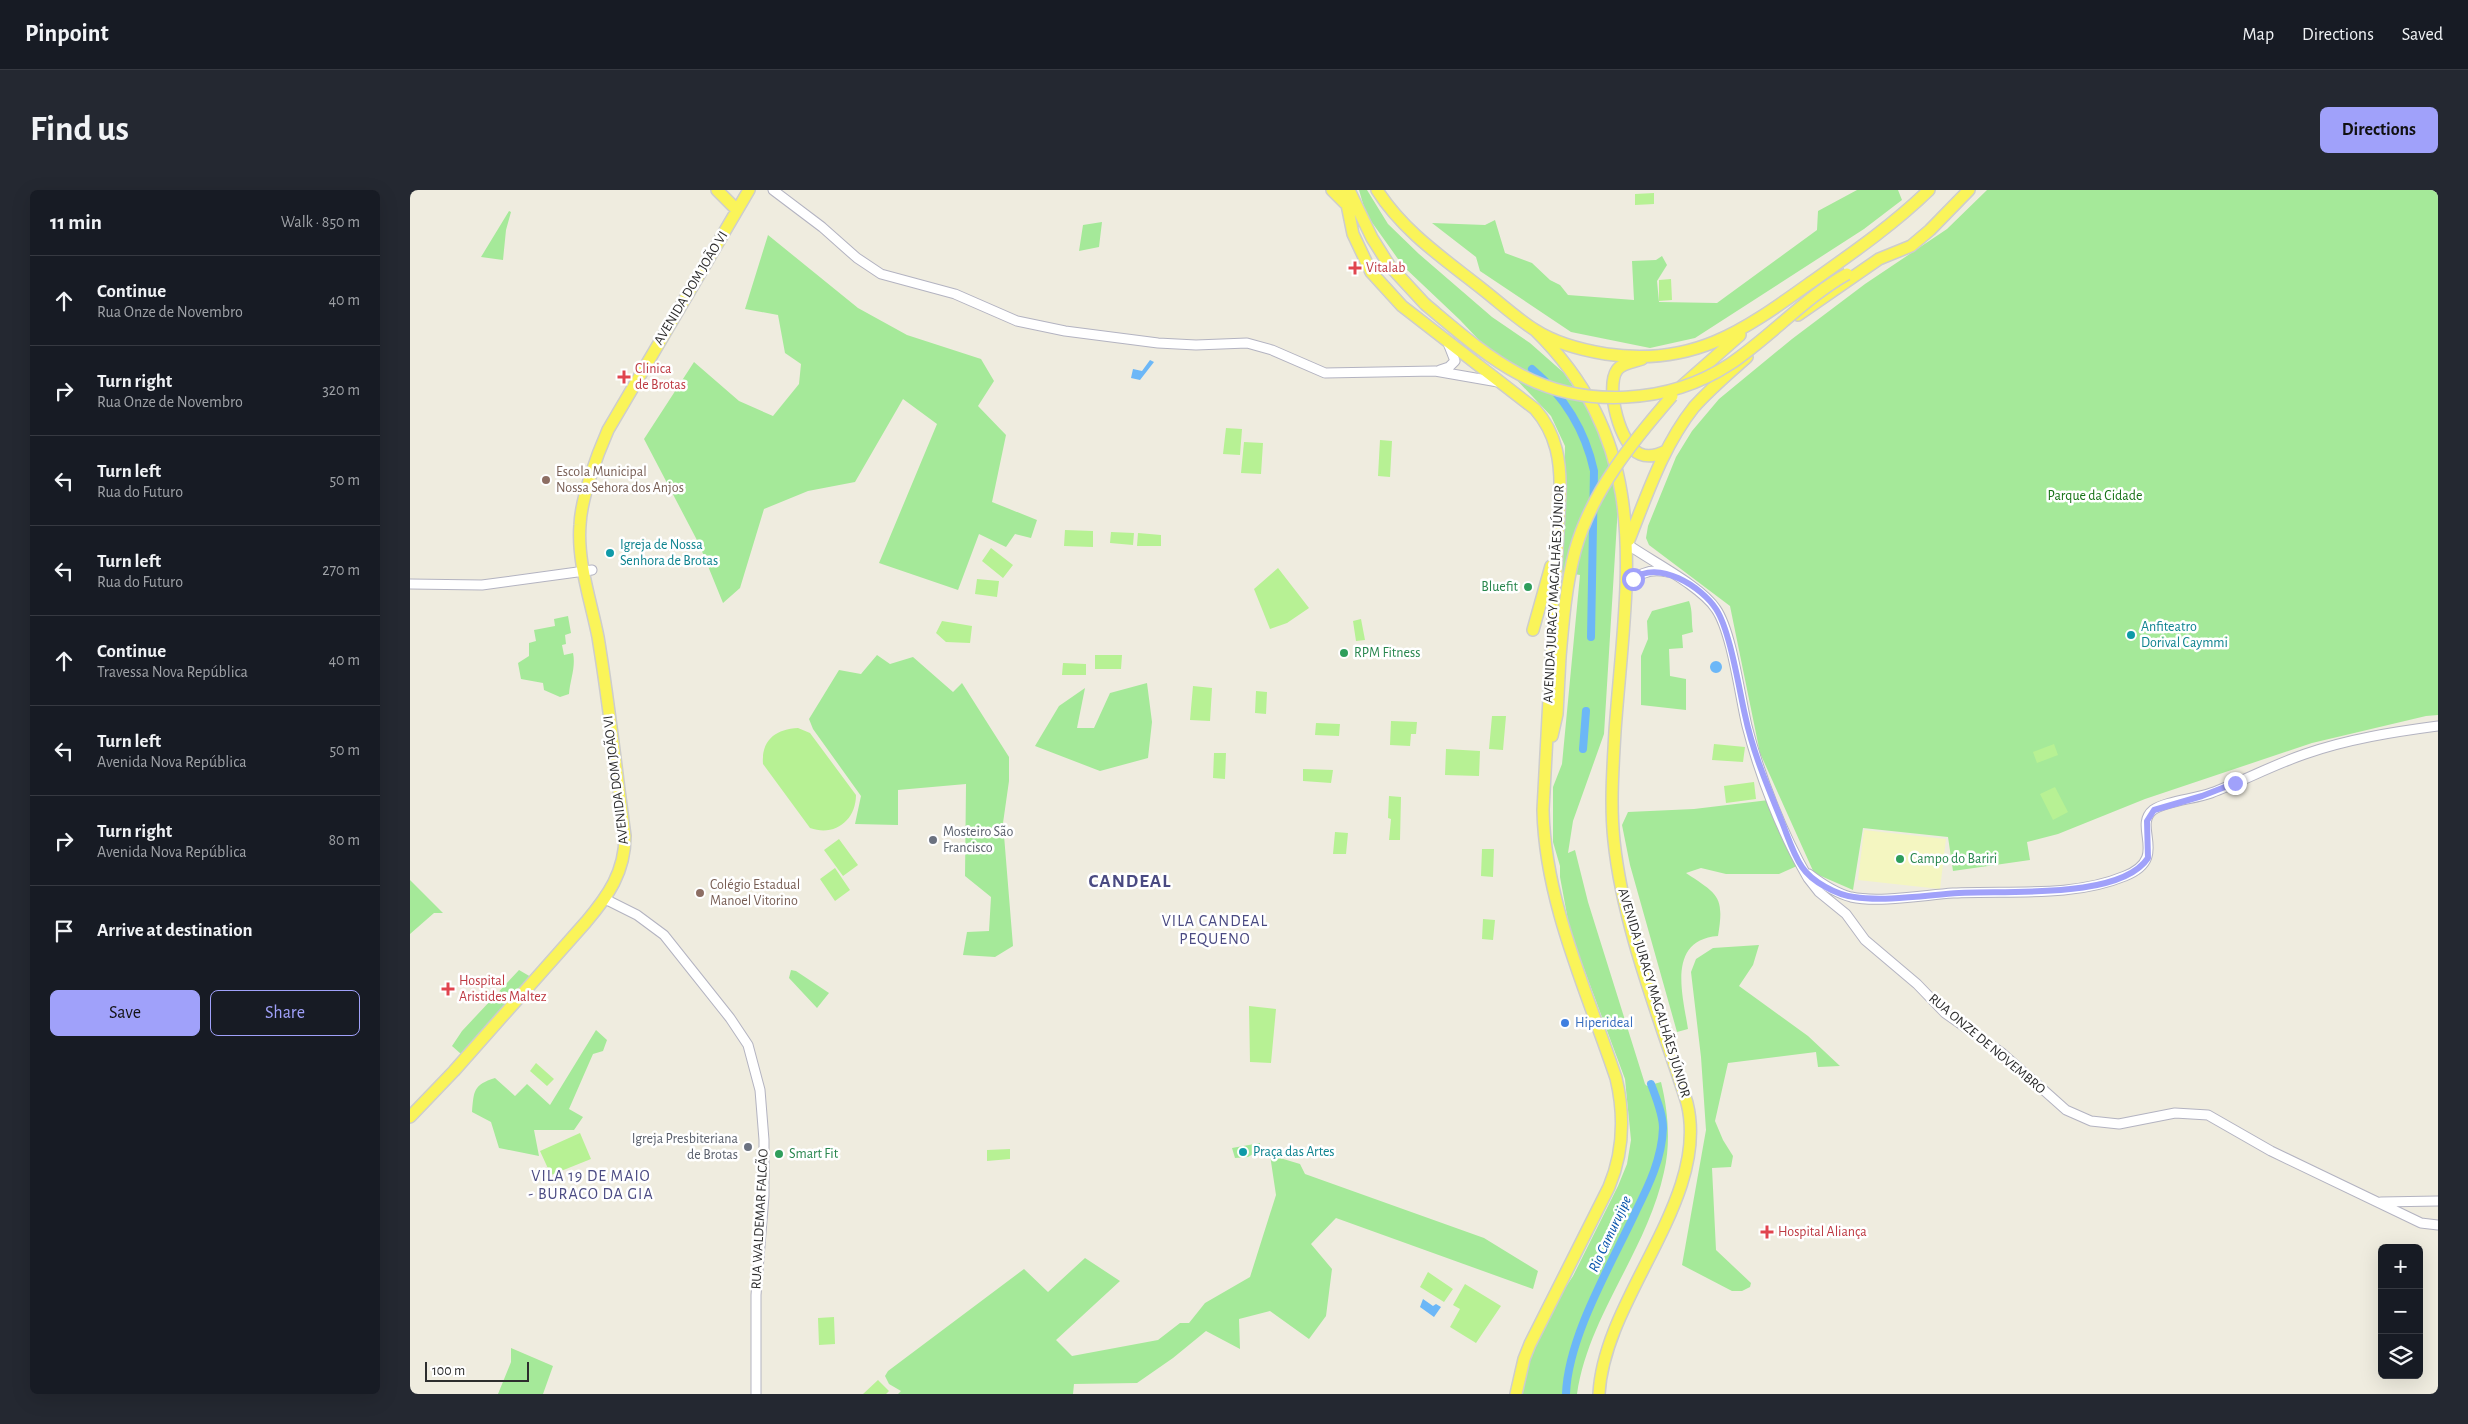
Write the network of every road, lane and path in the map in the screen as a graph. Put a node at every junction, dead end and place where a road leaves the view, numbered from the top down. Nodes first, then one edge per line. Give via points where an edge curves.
1 (717, 190) edge
2 (749, 190) edge
3 (786, 190) edge
4 (1332, 190) edge
5 (1344, 190) edge
6 (1349, 190) edge
7 (1377, 190) edge
8 (1970, 190) edge
9 (776, 191) edge
10 (1928, 191) edge
11 (1344, 203) junction
12 (792, 204) junction
13 (737, 210) junction
14 (1879, 259) junction
15 (1764, 316) junction
16 (1535, 330) junction
17 (1445, 338) junction
18 (1650, 356) junction
19 (1435, 371) junction
20 (1501, 382) junction
21 (1666, 450) junction
22 (1558, 542) junction
23 (1627, 544) junction
24 (588, 571) junction
25 (1670, 573) junction
26 (410, 584) edge
27 (1624, 592) junction
28 (1533, 630) dead end
29 (2438, 726) edge
30 (1545, 767) junction
31 (1803, 869) junction
32 (1839, 893) junction
33 (605, 899) junction
34 (1834, 903) junction
35 (410, 1117) edge
36 (2438, 1201) edge
37 (2378, 1202) junction
38 (2438, 1225) edge
39 (756, 1394) edge
40 (1516, 1394) edge
41 (1599, 1394) edge

1 - 13 main road
2 - 13 main road, AVENIDA DOM JOÃO VI
3 - 12 street
4 - 11 main road
5 - 11 main road
6 - 14 main road, bridge via 1389,265 1425,304 1470,341 1520,375 1545,386 1591,396 1628,397 1685,387 1729,364 1847,274
7 - 16 main road via 1417,238
8 - 14 main road via 1911,246
9 - 12 street
10 - 15 main road via 1868,242
11 - 17 main road, AVENIDA JURACY MAGALHÃES JÚNIOR via 1353,234 1371,272 1402,306
12 - 19 street via 881,274 955,294 1017,321 1065,331 1170,344 1247,343 1325,373
13 - 24 main road, AVENIDA DOM JOÃO VI via 608,430 586,497
14 - 21 main road via 1792,319 1738,365 1694,408
15 - 18 main road via 1695,350
15 - 30 main road, bridge via 1672,396 1625,454 1590,512 1569,577 1557,714
16 - 18 main road via 1562,343 1597,352
16 - 23 main road, AVENIDA JURACY MAGALHÃES JÚNIOR via 1572,374 1600,418 1621,485
17 - 19 street via 1455,361 1450,367
17 - 20 main road, AVENIDA JURACY MAGALHÃES JÚNIOR
18 - 21 main road via 1619,368 1611,390 1626,439 1634,450 1650,456
19 - 20 street
20 - 22 main road, AVENIDA JURACY MAGALHÃES JÚNIOR via 1535,409 1552,433 1561,470
21 - 23 main road
22 - 28 main road
22 - 30 main road, AVENIDA JURACY MAGALHÃES JÚNIOR
23 - 25 street, RUA ONZE DE NOVEMBRO
23 - 27 main road, AVENIDA JURACY MAGALHÃES JÚNIOR
24 - 26 street via 482,585
24 - 33 main road, AVENIDA DOM JOÃO VI via 625,836 619,874
25 - 27 street via 1642,573
25 - 31 street, RUA ONZE DE NOVEMBRO via 1704,596 1721,619 1760,771
27 - 41 main road, AVENIDA JURACY MAGALHÃES JÚNIOR via 1612,788 1614,841 1629,922 1687,1103 1692,1139 1676,1198 1611,1341
29 - 32 street via 2322,748 2212,793 2161,806 2148,817 2149,855 2146,862 2136,871 2117,879 2091,886 2032,892 1873,898
30 - 40 main road, AVENIDA JURACY MAGALHÃES JÚNIOR via 1543,818 1547,863 1570,944 1616,1078 1622,1138 1609,1187 1530,1344
31 - 32 street
31 - 34 street, RUA ONZE DE NOVEMBRO via 1814,885
32 - 34 street
33 - 35 main road, AVENIDA DOM JOÃO VI
33 - 39 street, RUA WALDEMAR FALCÃO via 637,915 664,935 748,1045 760,1090 764,1133 764,1196 756,1295
34 - 37 street, RUA ONZE DE NOVEMBRO via 1851,919 1865,940 1917,984 1945,1013 2002,1053 2066,1110 2103,1124 2174,1113 2208,1115 2271,1151
36 - 37 street, RUA ONZE DE NOVEMBRO
37 - 38 street via 2420,1222

